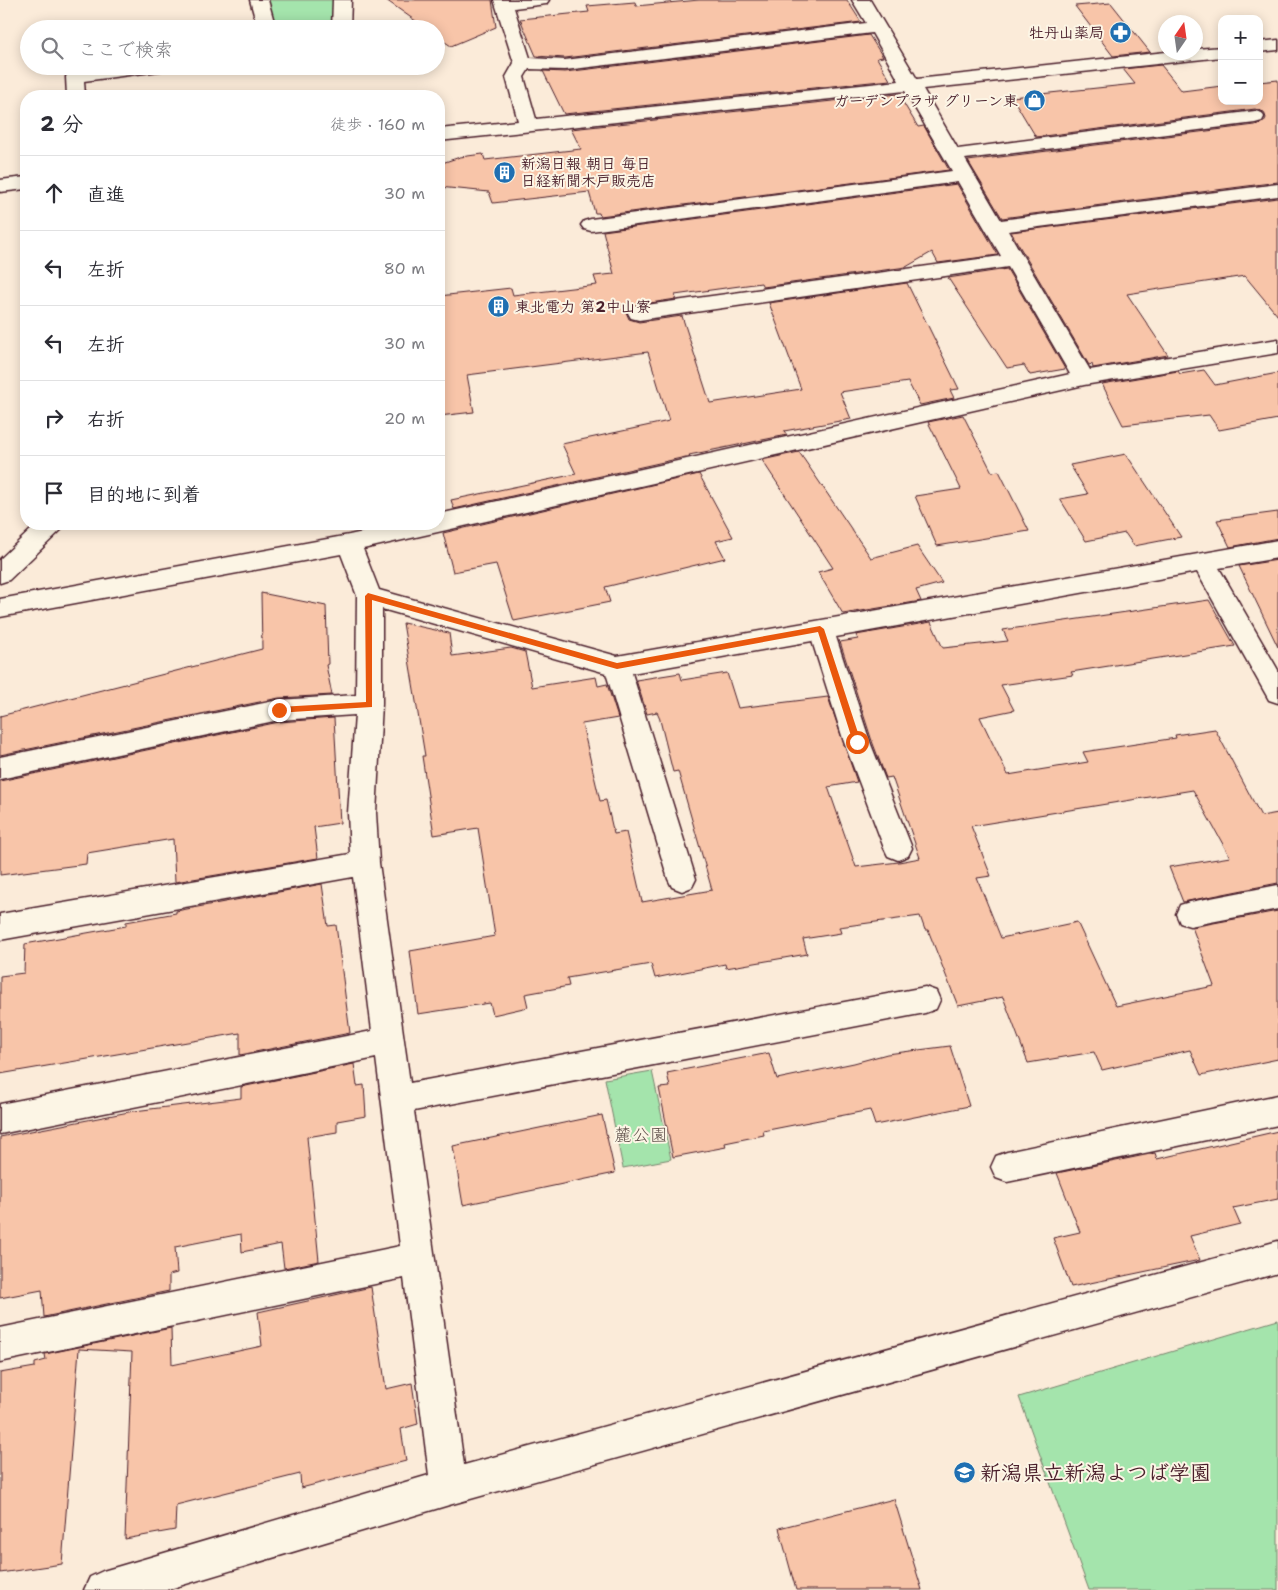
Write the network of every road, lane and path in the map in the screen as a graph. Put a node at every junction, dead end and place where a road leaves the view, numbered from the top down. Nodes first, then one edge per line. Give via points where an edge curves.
1 (258, 0) edge
2 (342, 0) edge
3 (540, 0) edge
4 (861, 0) edge
5 (504, 2) edge
6 (264, 20) edge
7 (341, 20) edge
8 (878, 27) junction
9 (1278, 45) edge
10 (1263, 47) edge
11 (1218, 52) edge
12 (523, 63) junction
13 (90, 75) edge
14 (913, 86) junction
15 (76, 90) edge
16 (1255, 117) dead end
17 (529, 126) junction
18 (445, 134) edge
19 (953, 154) junction
20 (965, 175) junction
21 (20, 184) edge
22 (0, 186) edge
23 (1278, 190) edge
24 (591, 225) dead end
25 (995, 227) junction
26 (1015, 260) junction
27 (639, 313) dead end
28 (1278, 346) edge
29 (1084, 378) junction
30 (445, 522) edge
31 (46, 530) edge
32 (411, 530) edge
33 (349, 544) junction
34 (1278, 549) edge
35 (1203, 561) junction
36 (0, 574) edge
37 (368, 596) junction
38 (0, 608) edge
39 (820, 629) junction
40 (617, 666) junction
41 (1278, 693) edge
42 (370, 704) junction
43 (0, 768) edge
44 (898, 848) dead end
45 (364, 863) junction
46 (682, 879) dead end
47 (1278, 896) edge
48 (1190, 914) dead end
49 (0, 927) edge
50 (925, 1000) dead end
51 (389, 1042) junction
52 (397, 1100) junction
53 (1278, 1110) edge
54 (0, 1119) edge
55 (1007, 1167) dead end
56 (1278, 1257) edge
57 (418, 1259) junction
58 (0, 1345) edge
59 (449, 1487) junction
60 (103, 1590) edge

1 - 6 street
2 - 7 street
3 - 5 street
4 - 8 street
5 - 12 street
8 - 12 street via 565,65
8 - 14 street
9 - 10 street
11 - 14 street
12 - 17 street via 515,77
13 - 15 street via 75,77
14 - 17 street
14 - 19 street
16 - 19 street
17 - 18 street
19 - 20 street
20 - 24 street
20 - 25 street
21 - 22 street
23 - 25 street
25 - 26 street
26 - 27 street
26 - 29 street
28 - 29 street
29 - 30 street
31 - 36 street
32 - 33 street
33 - 37 street
33 - 38 street
34 - 35 street
35 - 39 street
35 - 41 street
37 - 40 street
37 - 42 street
39 - 40 street
39 - 44 street via 857,742
40 - 46 street
42 - 43 street via 279,710
42 - 45 street via 362,813
45 - 49 street
45 - 51 street
47 - 48 street
50 - 52 street
51 - 52 street
51 - 54 street
52 - 57 street
53 - 55 street
56 - 59 street
57 - 58 street
57 - 59 street
59 - 60 street

